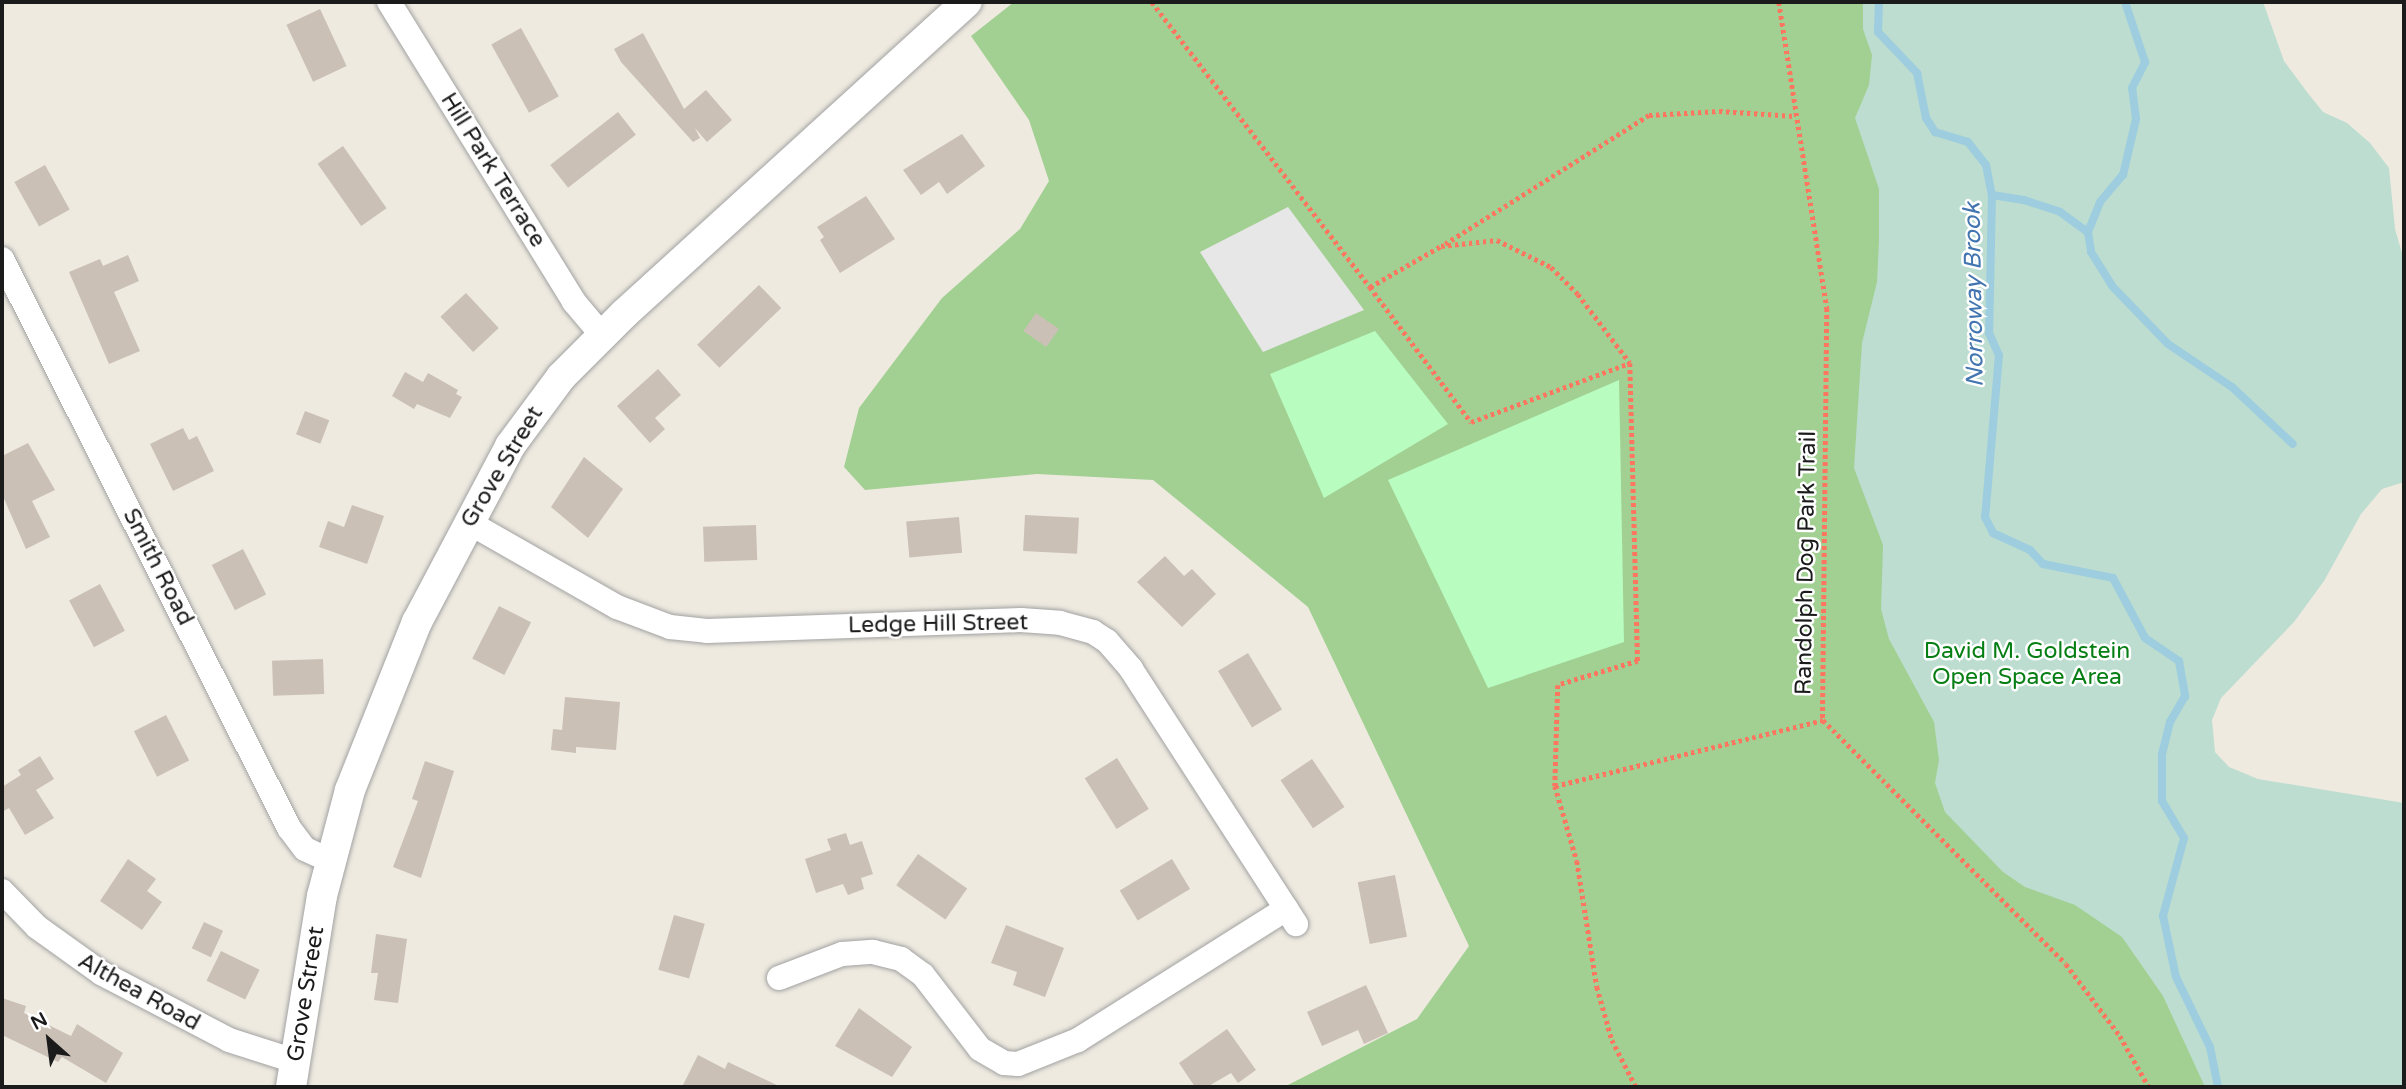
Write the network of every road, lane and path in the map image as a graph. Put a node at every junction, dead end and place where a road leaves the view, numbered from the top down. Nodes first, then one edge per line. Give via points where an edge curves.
1 (389, 2) edge
2 (967, 2) edge
3 (1152, 2) edge
4 (1779, 2) edge
5 (1794, 116) junction
6 (1441, 246) junction
7 (2, 259) edge
8 (1370, 287) junction
9 (602, 335) junction
10 (1630, 363) junction
11 (468, 522) junction
12 (1823, 720) junction
13 (1555, 786) junction
14 (329, 860) junction
15 (2, 892) edge
16 (779, 978) dead end
17 (293, 1074) edge
18 (1636, 1087) edge
19 (2149, 1087) edge

1 - 9 street, Hill Park Terrace via 565,288
2 - 9 street, Grove Street
3 - 8 path
4 - 5 path, Randolph Dog Park Trail
5 - 6 path via 1719,111 1649,115
5 - 12 path, Randolph Dog Park Trail via 1819,236 1827,309
6 - 8 path
6 - 10 path via 1497,240 1551,267 1587,305
7 - 14 street, Smith Road via 289,828 305,849
8 - 10 path via 1472,422
9 - 11 street, Grove Street via 521,428
10 - 13 path via 1638,661 1558,685
11 - 14 street, Grove Street via 388,689
11 - 16 street, Ledge Hill Street via 617,607 670,627 707,631 1021,620 1093,632 1108,641 1131,669 1291,917 1078,1040 1018,1064 1004,1063 980,1049 923,975 901,959 873,953 842,954
12 - 13 path
12 - 19 path, Randolph Dog Park Trail via 2066,964 2120,1037
13 - 18 path via 1577,861 1597,987 1612,1040
14 - 17 street, Grove Street
15 - 17 street, Althea Road via 57,944 112,979

